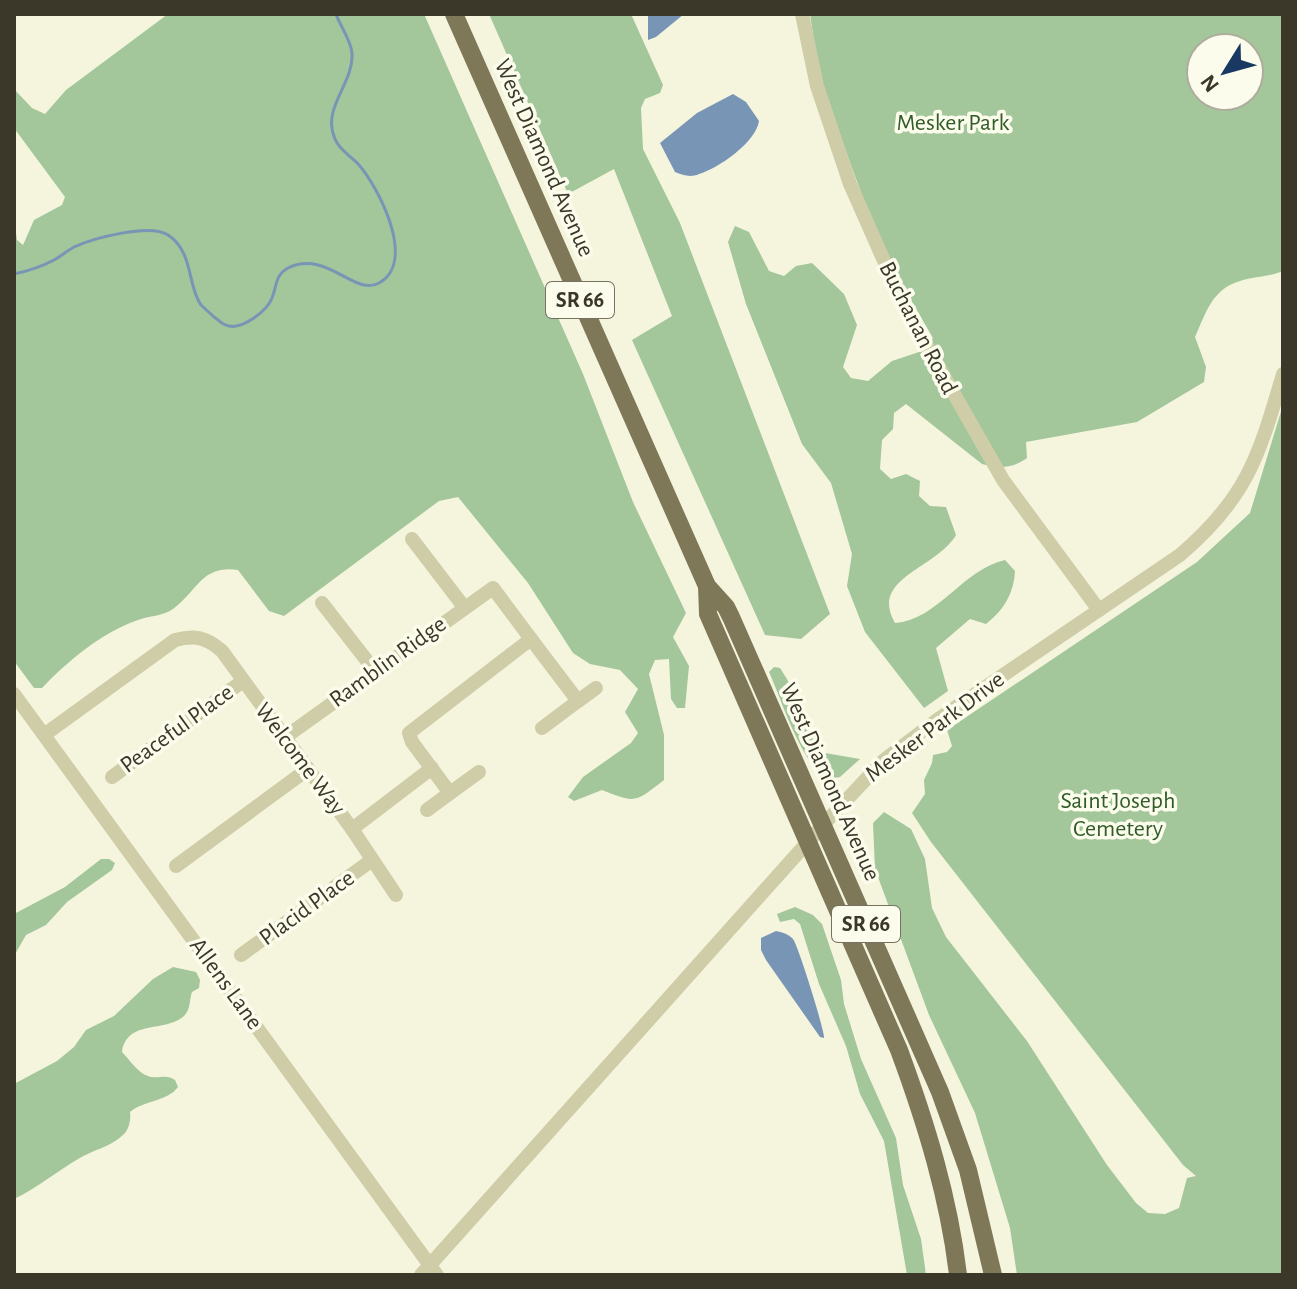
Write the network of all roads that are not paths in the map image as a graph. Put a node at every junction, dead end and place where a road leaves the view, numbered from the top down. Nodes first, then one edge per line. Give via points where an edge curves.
1 (454, 14) edge
2 (802, 14) edge
3 (1283, 374) edge
4 (412, 539) dead end
5 (707, 586) junction
6 (322, 603) dead end
7 (464, 607) junction
8 (1099, 610) junction
9 (531, 639) junction
10 (375, 671) junction
11 (243, 681) junction
12 (596, 688) dead end
13 (14, 694) edge
14 (578, 701) junction
15 (542, 728) dead end
16 (44, 735) junction
17 (284, 738) junction
18 (432, 768) junction
19 (308, 769) junction
20 (479, 772) dead end
21 (112, 777) dead end
22 (450, 793) junction
23 (427, 810) dead end
24 (823, 825) junction
25 (352, 829) junction
26 (808, 842) junction
27 (372, 860) junction
28 (176, 866) dead end
29 (396, 895) dead end
30 (241, 955) dead end
31 (429, 1272) edge
32 (958, 1275) edge
33 (993, 1275) edge

1 - 5 main road, West Diamond Avenue / SR 66
2 - 8 street, Buchanan Road via 817,86 846,172 904,306 1003,480
3 - 8 street, Mesker Park Drive via 1251,469 1225,511 1180,555
4 - 7 street
5 - 24 main road, West Diamond Avenue / SR 66 via 726,607
5 - 26 main road, West Diamond Avenue / SR 66 via 708,614
6 - 10 street
7 - 9 street, Ramblin Ridge via 493,588
7 - 10 street, Ramblin Ridge
8 - 24 street, Mesker Park Drive via 895,752
9 - 14 street
9 - 18 street via 409,733
10 - 17 street, Ramblin Ridge
11 - 16 street, Welcome Way via 212,643 192,637 175,640
11 - 17 street, Welcome Way
11 - 21 street, Peaceful Place
12 - 14 street
13 - 16 street, Allens Lane
14 - 15 street
16 - 31 street, Allens Lane
17 - 19 street, Welcome Way
18 - 22 street
18 - 25 street
19 - 25 street, Welcome Way
19 - 28 street
20 - 22 street
22 - 23 street
24 - 26 street, Mesker Park Drive
24 - 33 main road, West Diamond Avenue / SR 66 via 957,1136
25 - 27 street, Welcome Way
26 - 31 street, Mesker Park Drive
26 - 32 main road, West Diamond Avenue / SR 66 via 916,1096 941,1184
27 - 29 street, Welcome Way
27 - 30 street, Placid Place

